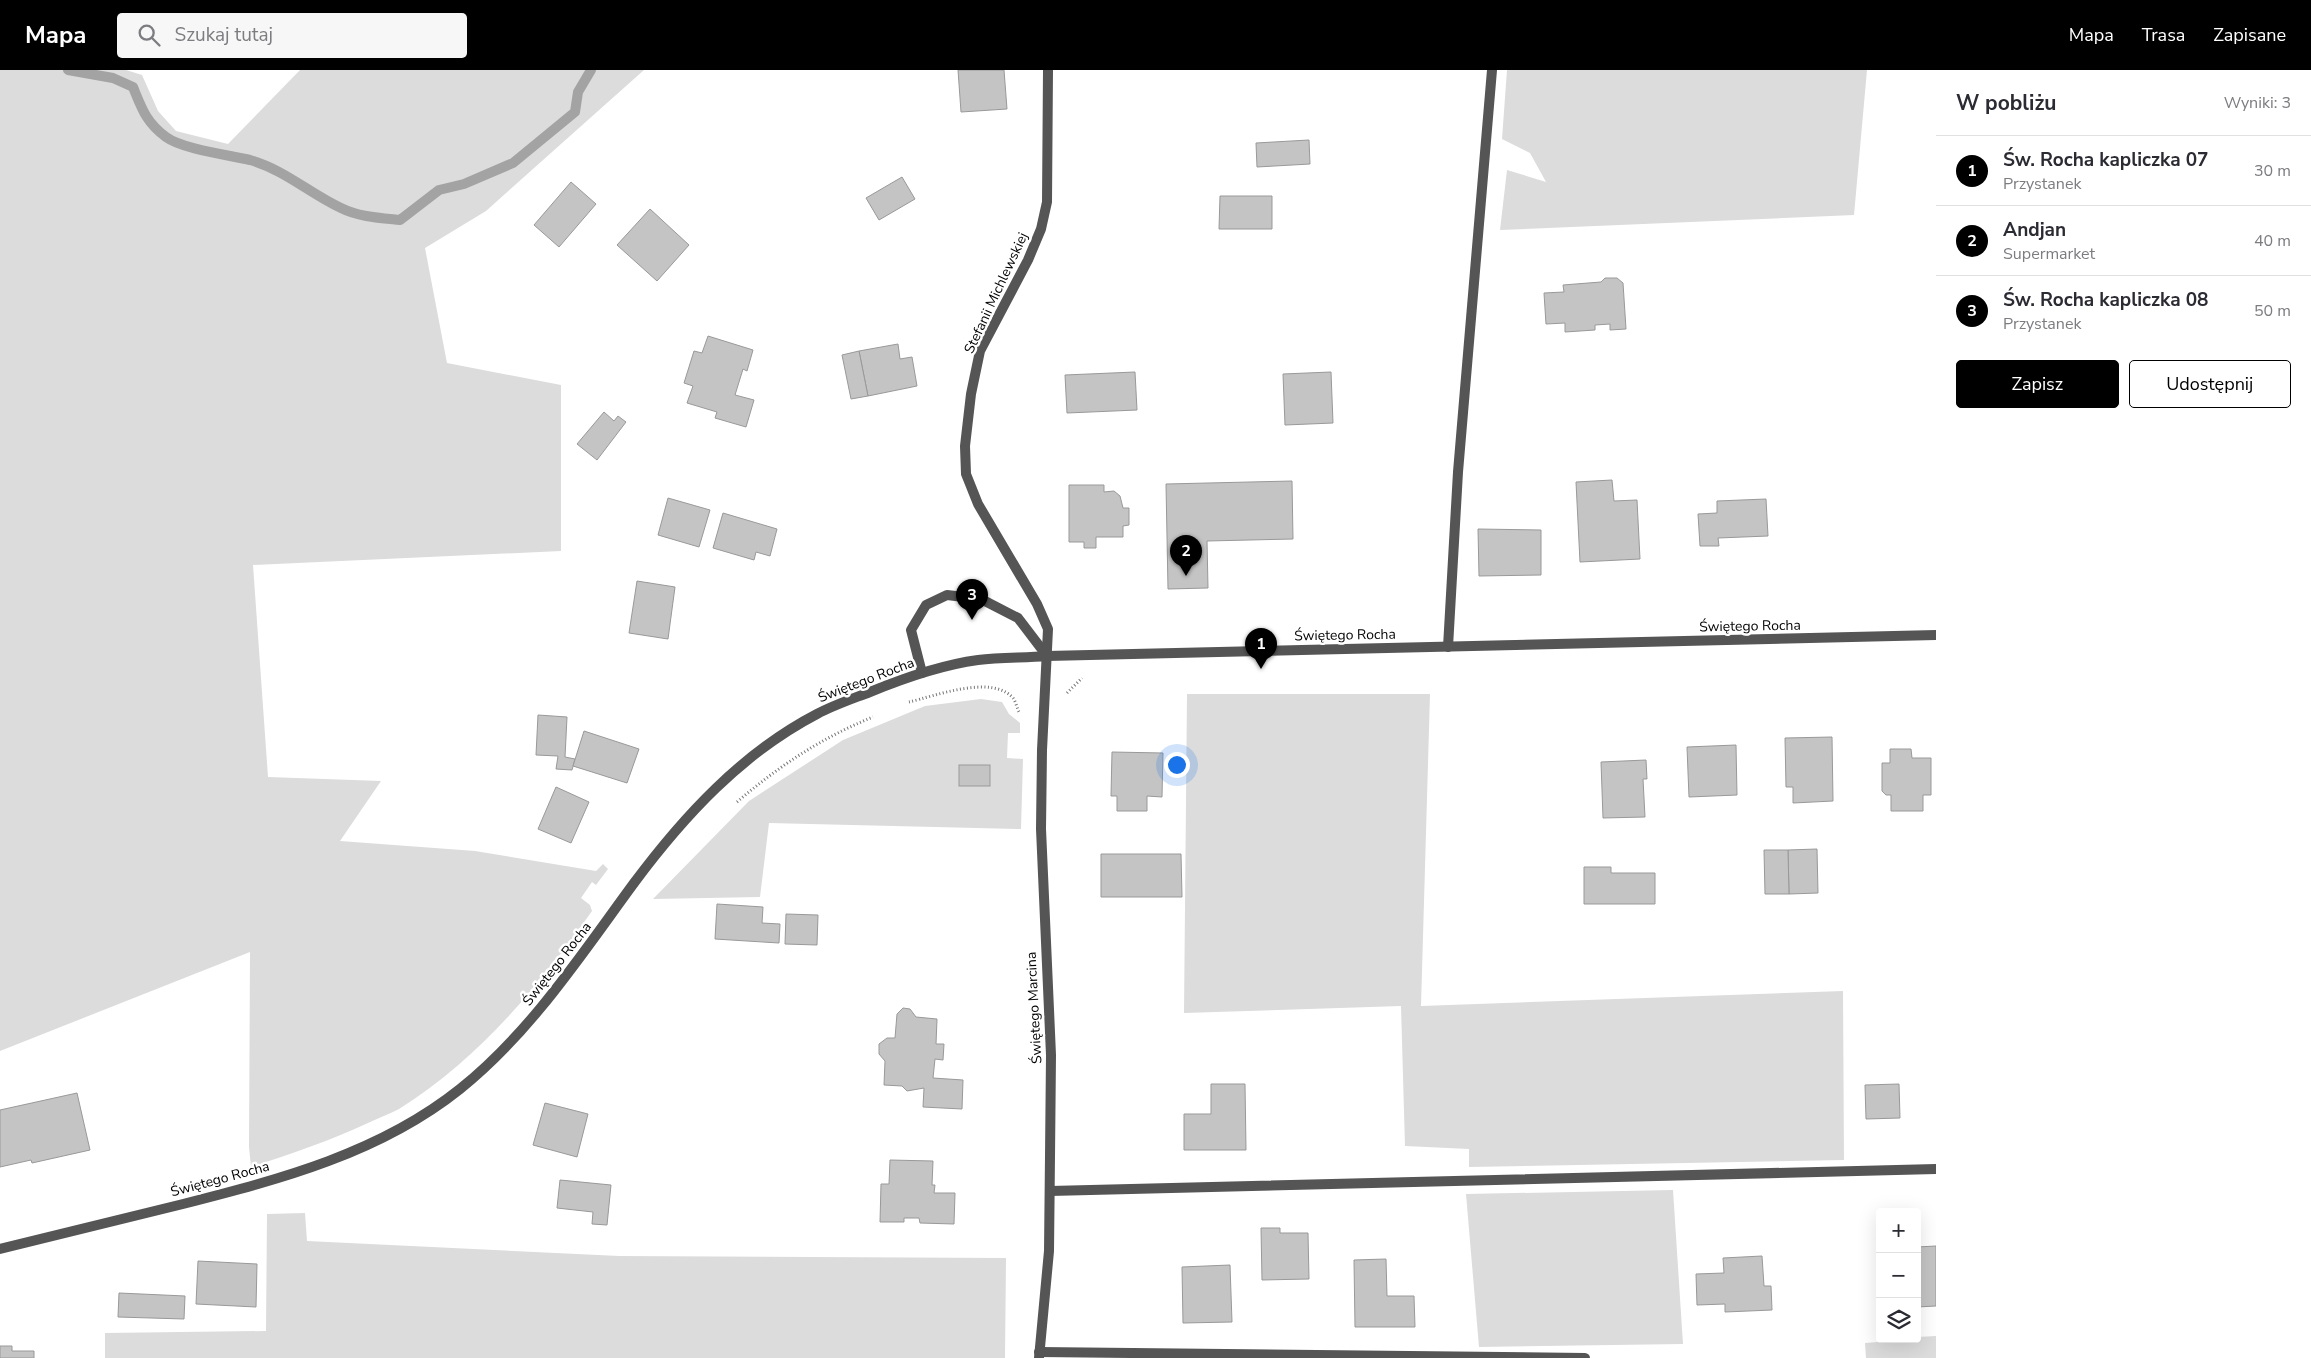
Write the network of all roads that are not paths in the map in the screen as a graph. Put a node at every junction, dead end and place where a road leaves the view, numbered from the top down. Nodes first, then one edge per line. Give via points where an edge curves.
1 (1048, 70) edge
2 (1492, 70) edge
3 (1936, 635) edge
4 (1448, 647) junction
5 (1047, 656) junction
6 (922, 673) junction
7 (1936, 1169) edge
8 (1050, 1191) junction
9 (0, 1249) edge
10 (1039, 1355) edge
11 (1585, 1358) edge

1 - 5 street, Stefanii Michlewskiej via 1047,202 1041,229 1028,260 980,351 965,446 966,474 978,504 1038,604 1048,629
2 - 4 street via 1458,472
3 - 4 street, Świętego Rocha
4 - 5 street, Świętego Rocha
5 - 6 street, Świętego Rocha via 977,660
5 - 6 street via 1018,618 981,599 947,594 926,605 911,630
5 - 8 street, Świętego Marcina via 1041,829 1051,1055
6 - 9 street, Świętego Rocha via 818,713 758,752 709,794 671,834 538,1013 500,1054 420,1118 311,1169
7 - 8 street
8 - 10 street, Świętego Marcina
10 - 11 street

